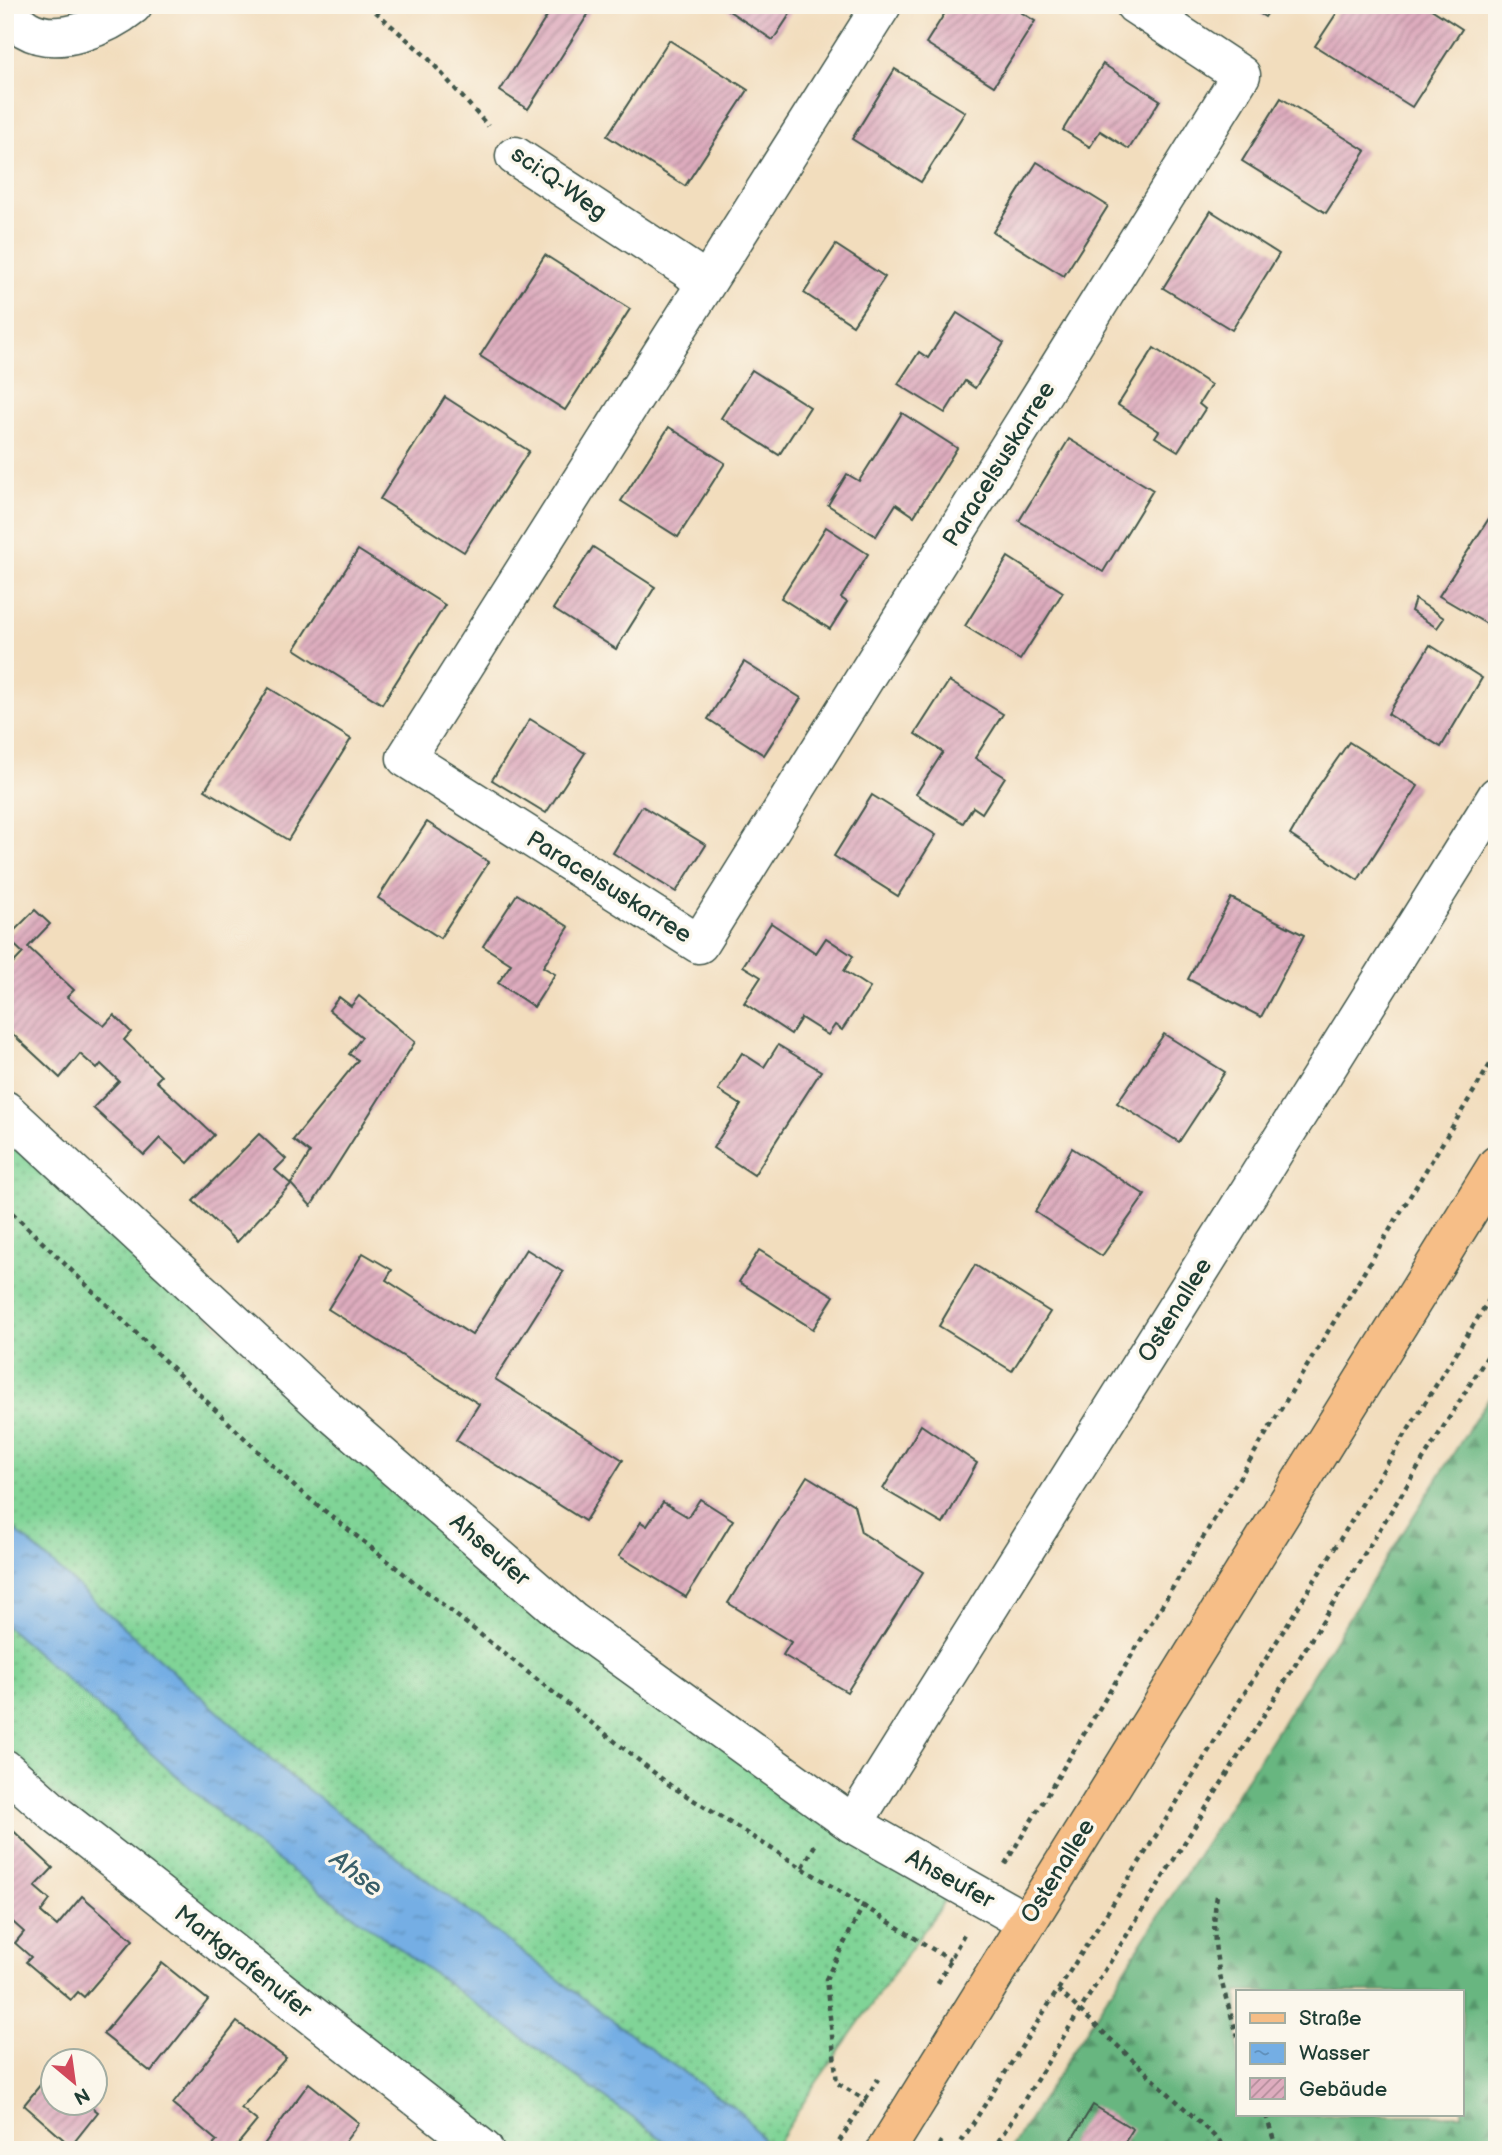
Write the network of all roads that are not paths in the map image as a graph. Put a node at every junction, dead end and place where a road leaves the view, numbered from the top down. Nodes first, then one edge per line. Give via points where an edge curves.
1 (133, 5) edge
2 (882, 5) edge
3 (1135, 5) edge
4 (5, 11) edge
5 (515, 156) road end
6 (705, 284) junction
7 (1497, 796) edge
8 (5, 1111) edge
9 (1497, 1165) edge
10 (5, 1769) edge
11 (853, 1824) junction
12 (1026, 1922) junction
13 (484, 2150) edge
14 (886, 2150) edge

1 - 4 street via 93,28 60,37 28,30
2 - 6 street, Paracelsuskarree
3 - 6 street, Paracelsuskarree via 1241,75 699,944 406,758
5 - 6 street, sci:Q-Weg
7 - 11 street, Ostenallee
8 - 11 street, Ahseufer via 325,1407 573,1622
9 - 12 main road, Ostenallee
10 - 13 street, Markgrafenufer via 69,1825
11 - 12 street, Ahseufer
12 - 14 main road, Ostenallee

